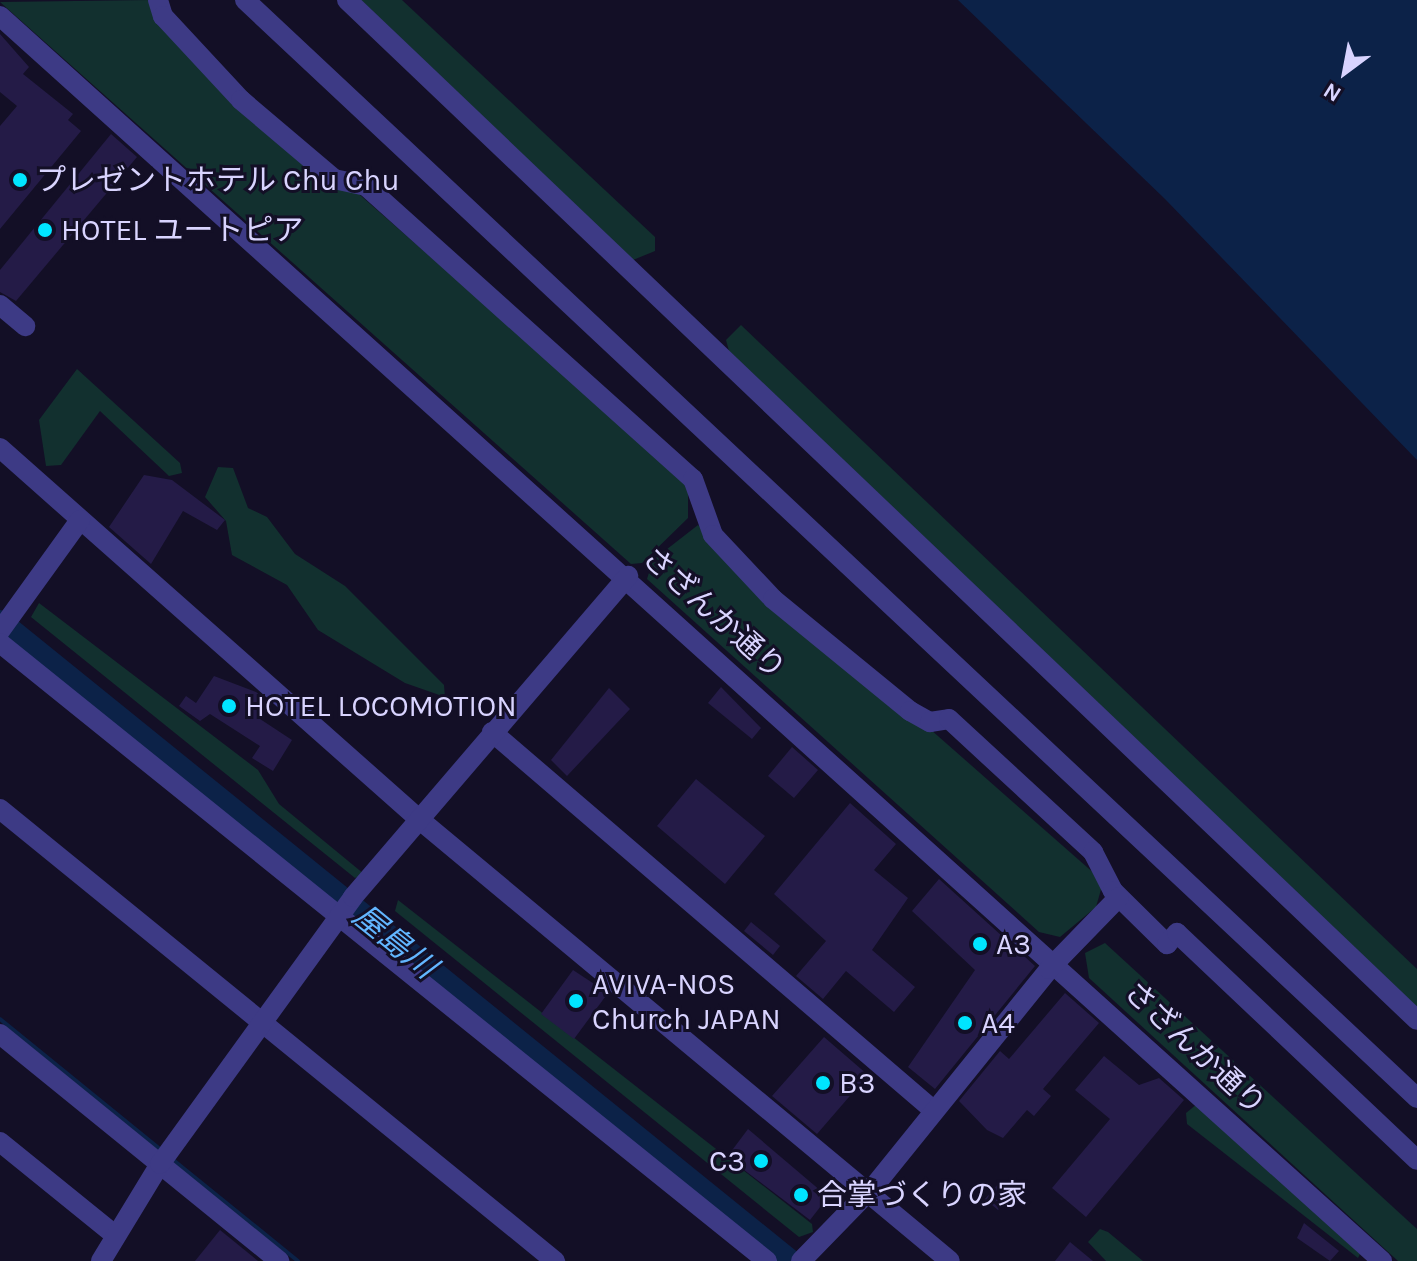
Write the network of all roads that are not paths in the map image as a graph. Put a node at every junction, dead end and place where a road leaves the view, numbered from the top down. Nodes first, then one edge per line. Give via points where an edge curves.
1 (158, 0) edge
2 (245, 0) edge
3 (347, 0) edge
4 (0, 16) edge
5 (3, 312) edge
6 (25, 326) dead end
7 (0, 448) edge
8 (80, 520) junction
9 (628, 576) junction
10 (4, 625) edge
11 (855, 642) dead end
12 (0, 643) edge
13 (841, 659) junction
14 (492, 732) junction
15 (0, 809) edge
16 (420, 820) junction
17 (1119, 897) junction
18 (344, 909) junction
19 (1056, 962) junction
20 (1417, 1020) edge
21 (262, 1022) junction
22 (0, 1034) edge
23 (1417, 1098) edge
24 (932, 1109) junction
25 (0, 1142) edge
26 (1417, 1160) edge
27 (160, 1164) junction
28 (867, 1192) junction
29 (116, 1236) junction
30 (801, 1260) edge
31 (101, 1261) edge
32 (279, 1261) edge
33 (555, 1261) edge
34 (767, 1261) edge
35 (950, 1261) edge
36 (1382, 1261) edge

1 - 13 street via 163,16 241,100 334,179 366,186 693,479 713,535
2 - 23 street
3 - 20 street
4 - 9 street, さざんか通り
5 - 6 street
7 - 8 street
8 - 10 street
8 - 16 street
9 - 14 street
9 - 19 street, さざんか通り
11 - 13 street
12 - 18 street
13 - 17 street via 920,718 944,715 1098,857
14 - 16 street
14 - 24 street
15 - 21 street
16 - 18 street
16 - 28 street
17 - 19 street
17 - 26 street via 1167,944 1177,933
18 - 21 street
18 - 34 street
19 - 24 street
19 - 36 street, さざんか通り
21 - 27 street
21 - 33 street
22 - 27 street
24 - 28 street
25 - 29 street
27 - 29 street
27 - 32 street
28 - 30 street
28 - 35 street
29 - 31 street

